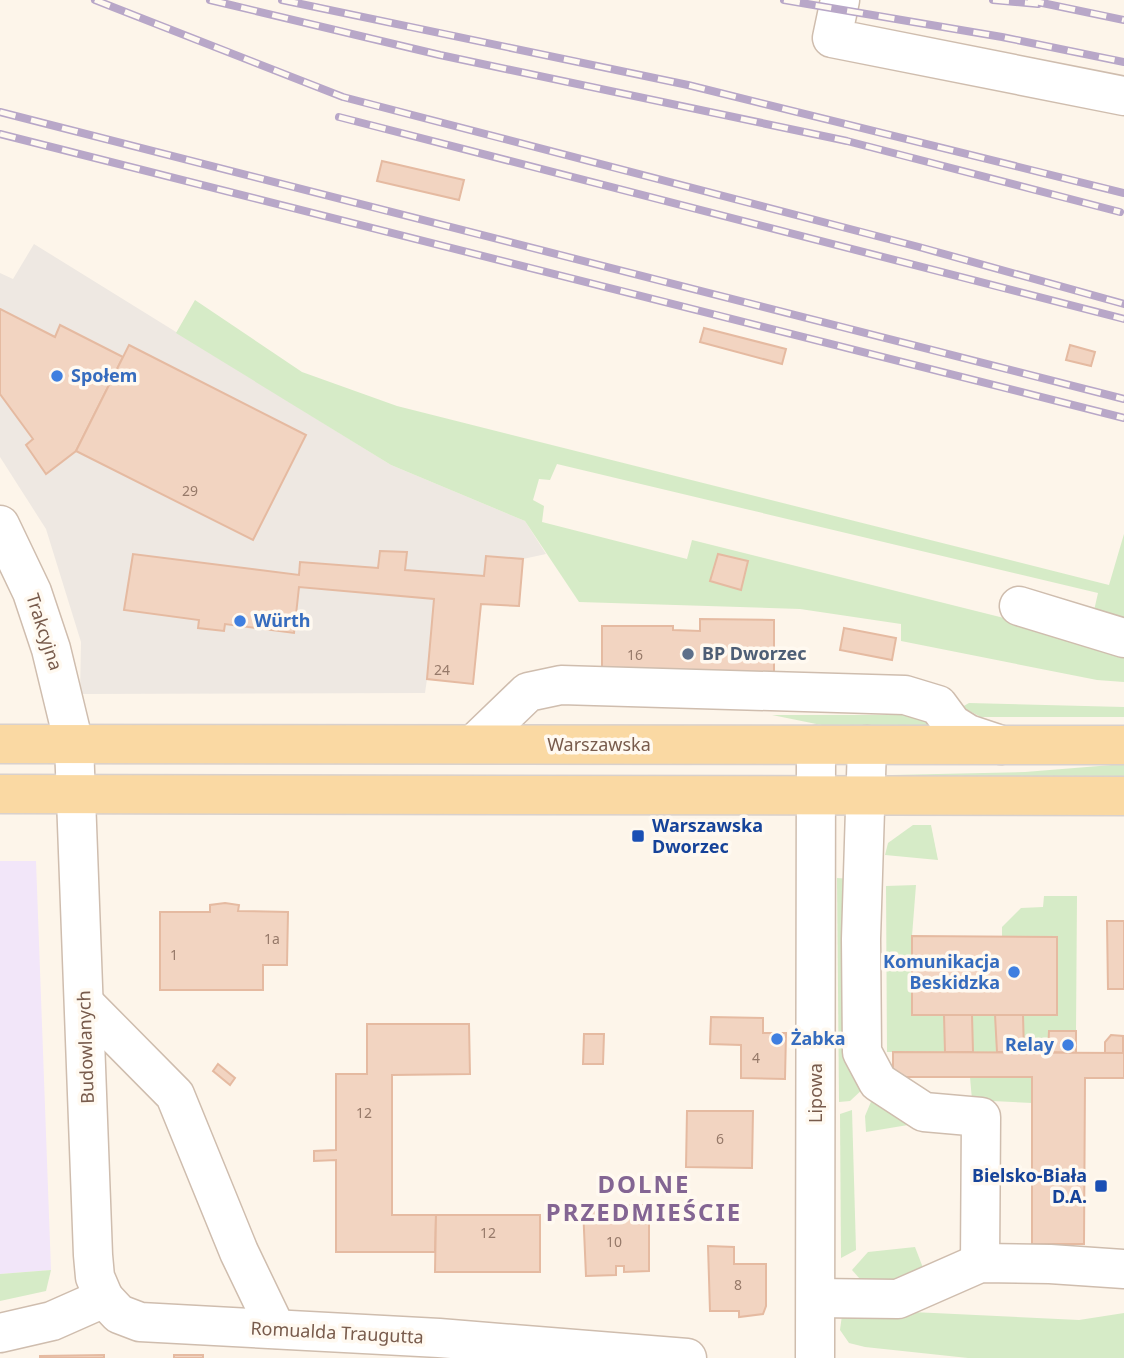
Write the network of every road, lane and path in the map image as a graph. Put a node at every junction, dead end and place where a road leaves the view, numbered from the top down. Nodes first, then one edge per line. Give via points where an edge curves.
1 (840, 0) edge
2 (1124, 96) edge
3 (0, 525) edge
4 (1019, 606) dead end
5 (1124, 638) edge
6 (0, 744) edge
7 (74, 744) junction
8 (474, 744) junction
9 (816, 745) junction
10 (867, 745) junction
11 (1001, 745) junction
12 (1124, 745) edge
13 (0, 794) edge
14 (78, 794) junction
15 (815, 794) junction
16 (865, 795) junction
17 (1124, 796) edge
18 (85, 1004) junction
19 (980, 1263) junction
20 (1124, 1269) edge
21 (104, 1298) junction
22 (816, 1298) junction
23 (276, 1329) junction
24 (0, 1333) edge
25 (687, 1358) edge
26 (815, 1358) edge

1 - 2 street via 832,38
3 - 7 street, Trakcyjna via 32,592
4 - 5 street
6 - 7 main road, Warszawska
7 - 8 main road, Warszawska
7 - 14 street
8 - 9 main road, Warszawska
8 - 11 street via 528,692 561,685 905,695 938,705 952,724
9 - 10 main road, Warszawska
9 - 15 street, Lipowa
10 - 11 main road, Warszawska
10 - 16 street
11 - 12 main road, Warszawska
13 - 14 main road
14 - 15 main road
14 - 18 street, Budowlanych
15 - 16 main road
15 - 22 street, Lipowa
16 - 17 main road
16 - 19 street via 862,1052 878,1082 924,1112 981,1117
18 - 21 street, Budowlanych via 93,1255 95,1277
18 - 23 street via 175,1095
19 - 20 street
19 - 22 street via 898,1299
21 - 23 street, Romualda Traugutta via 119,1314 140,1322
21 - 24 street via 52,1321
22 - 26 street, Lipowa
23 - 25 street, Romualda Traugutta

